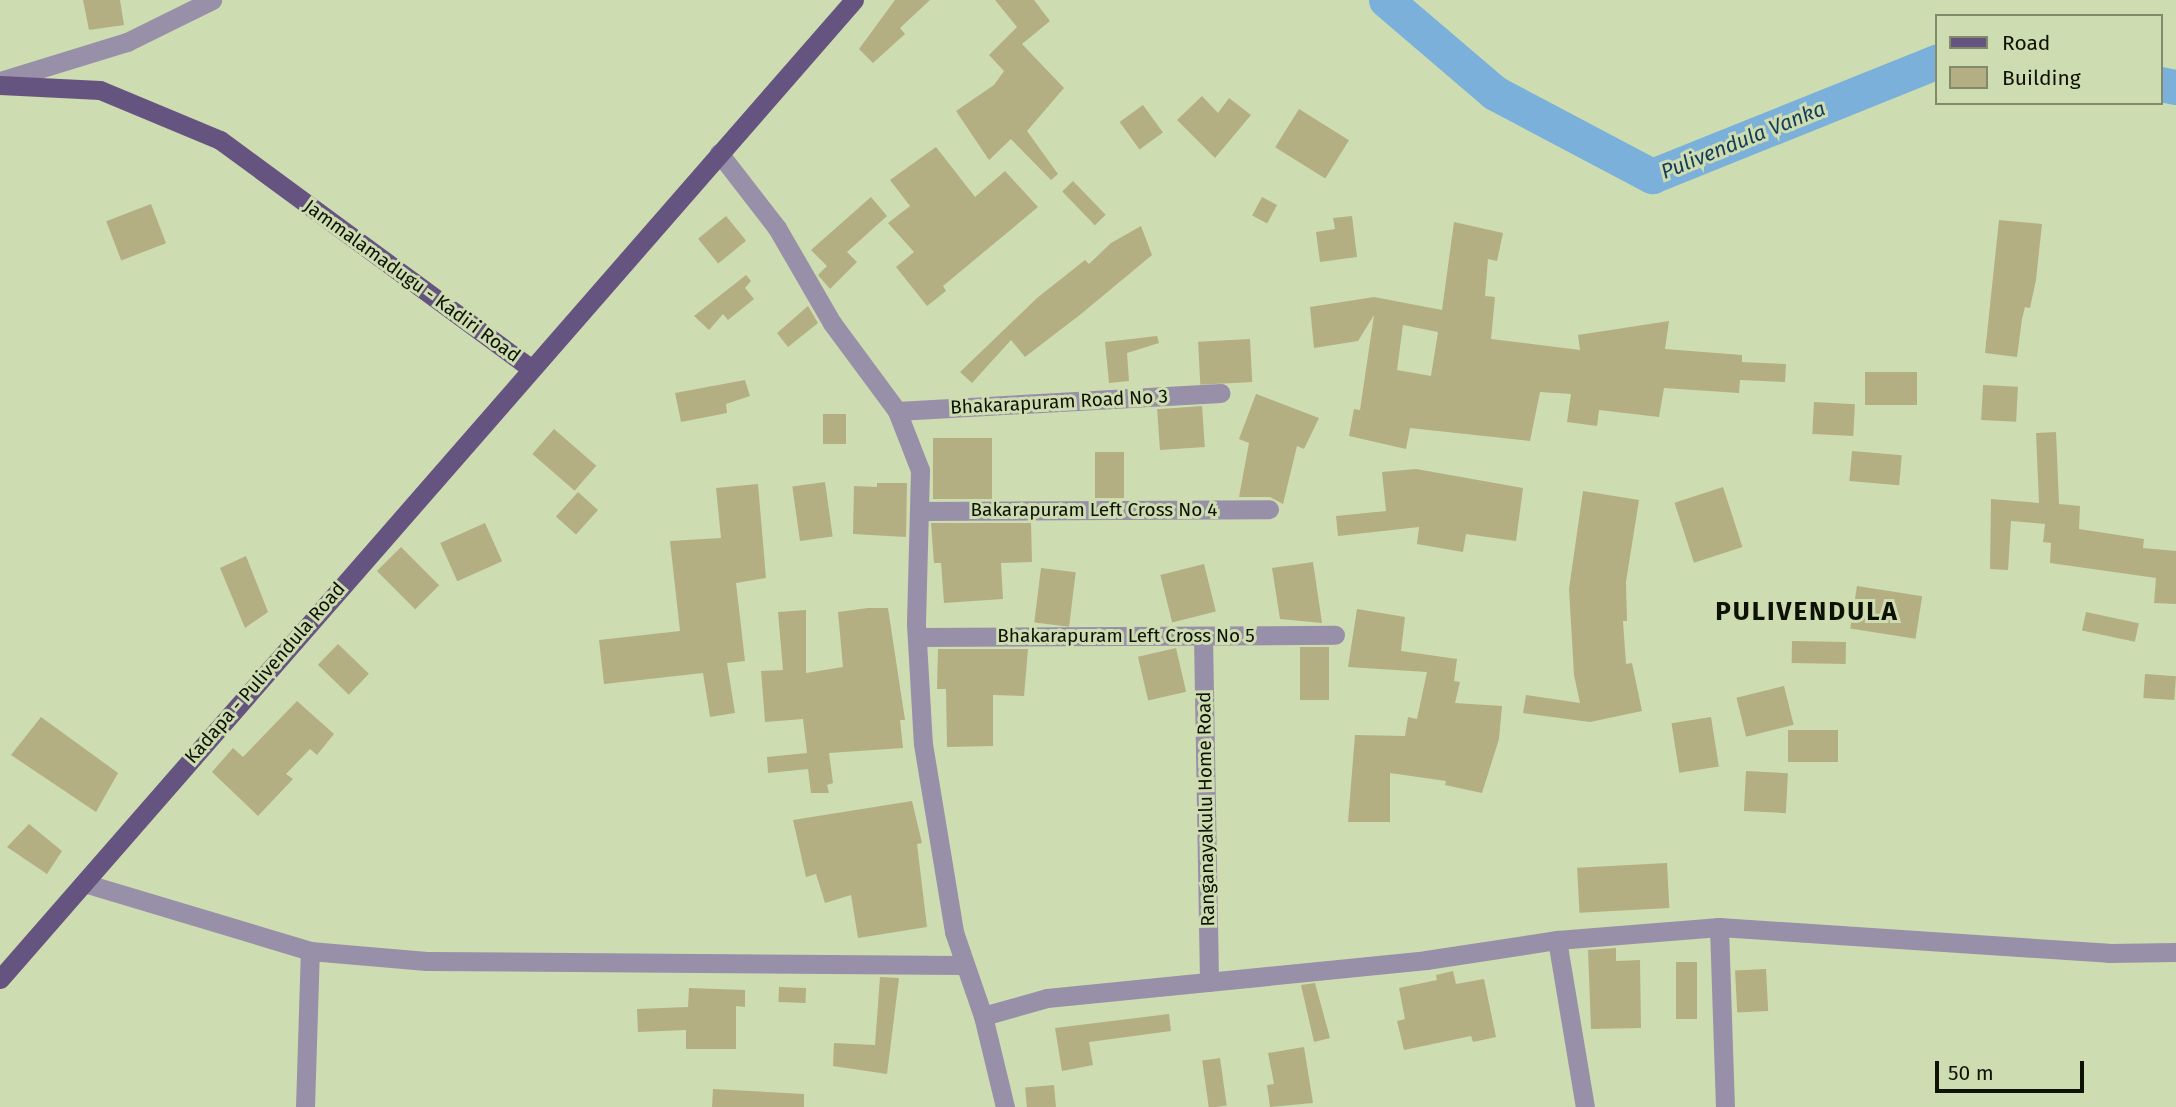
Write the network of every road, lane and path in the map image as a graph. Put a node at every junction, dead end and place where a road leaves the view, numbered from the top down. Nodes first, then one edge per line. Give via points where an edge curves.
1 (212, 0) edge
2 (854, 0) edge
3 (0, 83) edge
4 (719, 153) junction
5 (529, 367) junction
6 (1221, 393) dead end
7 (897, 411) junction
8 (1269, 509) dead end
9 (919, 511) junction
10 (1335, 635) dead end
11 (917, 636) junction
12 (1203, 636) junction
13 (84, 883) junction
14 (1719, 927) junction
15 (1557, 940) junction
16 (310, 951) junction
17 (2176, 952) edge
18 (962, 965) junction
19 (0, 979) edge
20 (1209, 982) junction
21 (982, 1016) junction
22 (304, 1107) edge
23 (1005, 1107) edge
24 (1585, 1107) edge
25 (1725, 1107) edge

1 - 3 street via 128,42
2 - 4 main road, Jammalamadugu - Kadiri Road
3 - 5 main road, Jammalamadugu - Kadiri Road via 100,90 220,141
4 - 5 main road, Jammalamadugu - Kadiri Road
4 - 7 street via 777,228 832,323
5 - 13 main road, Kadapa - Pulivendula Road
6 - 7 street, Bhakarapuram Road No 3
7 - 9 street via 920,470
8 - 9 street, Bakarapuram Left Cross No 4
9 - 11 street
10 - 12 street, Bhakarapuram Left Cross No 5
11 - 12 street, Bhakarapuram Left Cross No 5
11 - 18 street via 923,744
12 - 20 street, Ranganayakulu Home Road
13 - 16 street
13 - 19 main road, Kadapa - Pulivendula Road
14 - 15 street
14 - 17 street via 2108,953
14 - 25 street
15 - 20 street via 1426,960
15 - 24 street
16 - 18 street via 427,961
16 - 22 street
18 - 21 street
20 - 21 street via 1047,998
21 - 23 street

